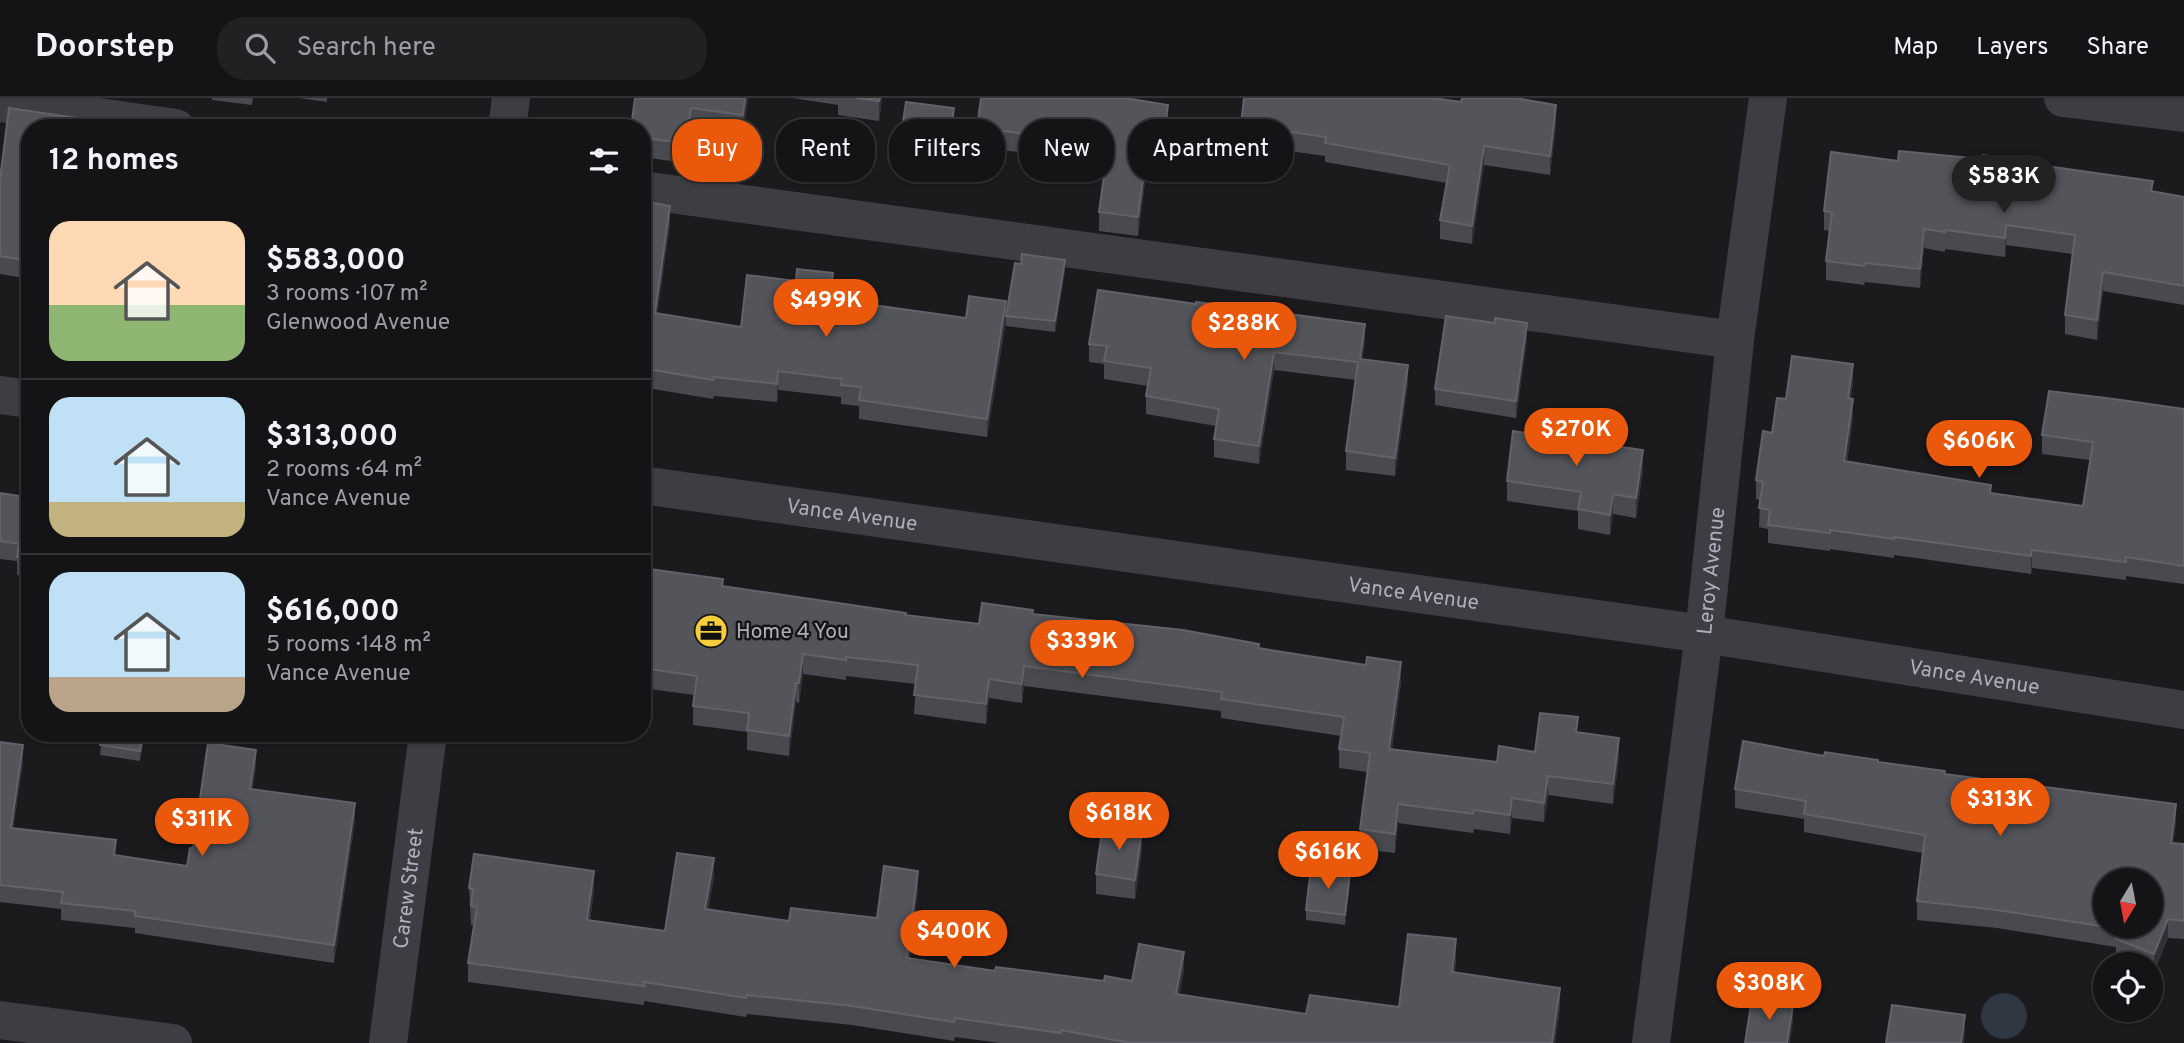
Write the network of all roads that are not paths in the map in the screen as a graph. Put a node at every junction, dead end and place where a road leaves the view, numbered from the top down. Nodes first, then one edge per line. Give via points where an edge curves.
1 (511, 98) edge
2 (1768, 98) edge
3 (2063, 98) edge
4 (0, 103) edge
5 (2184, 113) edge
6 (113, 119) edge
7 (508, 119) edge
8 (651, 191) edge
9 (1735, 340) junction
10 (0, 395) edge
11 (21, 398) edge
12 (651, 486) edge
13 (1704, 634) junction
14 (2184, 710) edge
15 (427, 742) edge
16 (0, 1020) edge
17 (173, 1043) edge
18 (388, 1043) edge
19 (1651, 1043) edge

1 - 7 street
2 - 9 street, Leroy Avenue
3 - 5 street
4 - 6 street
8 - 9 street
9 - 13 street, Leroy Avenue
10 - 11 street
12 - 13 street, Vance Avenue
13 - 14 street, Vance Avenue
13 - 19 street, Leroy Avenue
15 - 18 street, Carew Street
16 - 17 street

